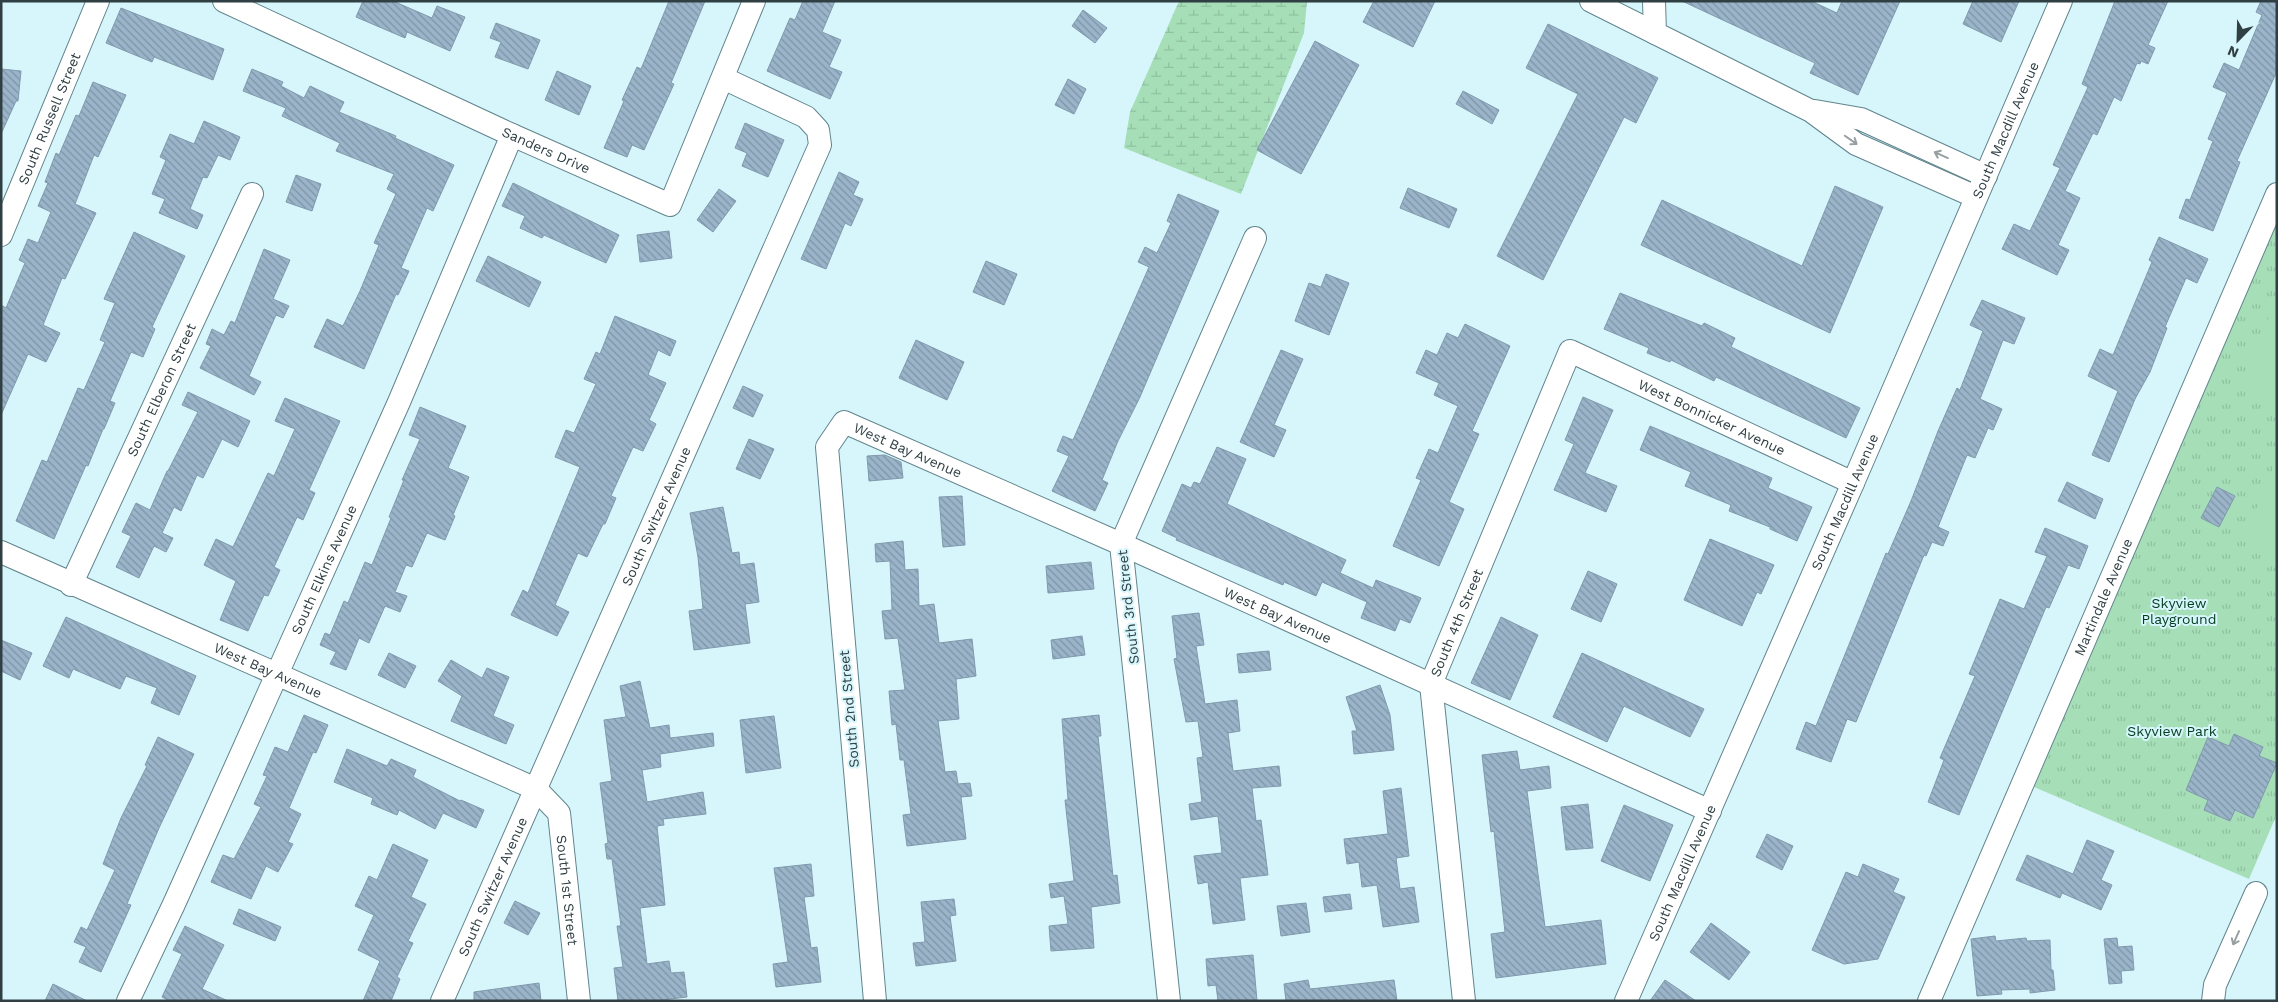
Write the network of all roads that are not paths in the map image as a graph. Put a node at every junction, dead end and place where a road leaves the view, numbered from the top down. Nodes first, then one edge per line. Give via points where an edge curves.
1 (98, 1) edge
2 (224, 1) edge
3 (754, 1) edge
4 (1591, 1) edge
5 (1654, 1) edge
6 (2061, 1) edge
7 (1655, 33) junction
8 (723, 78) junction
9 (1811, 111) junction
10 (512, 135) junction
11 (1986, 176) junction
12 (252, 194) dead end
13 (2277, 194) edge
14 (1976, 197) junction
15 (1, 234) edge
16 (1255, 238) dead end
17 (1570, 352) joint
18 (844, 422) joint
19 (1853, 483) junction
20 (1121, 544) junction
21 (1, 552) edge
22 (71, 585) junction
23 (276, 673) junction
24 (1431, 684) junction
25 (536, 789) junction
26 (1710, 811) junction
27 (2256, 893) dead end
28 (128, 1001) edge
29 (442, 1001) edge
30 (579, 1001) edge
31 (875, 1001) edge
32 (1169, 1001) edge
33 (1464, 1001) edge
34 (1626, 1001) edge
35 (1929, 1001) edge
36 (2213, 1001) edge

1 - 15 street, South Russell Street
2 - 10 street, Sanders Drive
3 - 8 street, Sanders Drive
4 - 7 street
5 - 7 street
6 - 11 street, South Macdill Avenue
7 - 9 street
8 - 10 street, Sanders Drive via 670,205
8 - 25 street, South Switzer Avenue via 806,117 818,130 820,145
11 -> 9 street via 1861,119
9 -> 14 street via 1856,144
10 - 23 street, South Elkins Avenue via 399,402
11 - 14 street, South Macdill Avenue
12 - 22 street, South Elberon Street
13 - 35 street, Martindale Avenue
14 - 19 street, South Macdill Avenue
16 - 20 street, South 3rd Street
17 - 19 street, West Bonnicker Avenue
17 - 24 street, South 4th Street
18 - 20 street, West Bay Avenue
18 - 31 street, South 2nd Street via 827,447
19 - 26 street, South Macdill Avenue
20 - 24 street, West Bay Avenue
20 - 32 street, South 3rd Street
21 - 22 street, West Bay Avenue
22 - 23 street, West Bay Avenue
23 - 25 street, West Bay Avenue
23 - 28 street, South Elkins Avenue
24 - 26 street, West Bay Avenue
24 - 33 street, South 4th Street
25 - 29 street, South Switzer Avenue
25 - 30 street, South 1st Street via 559,814
26 - 34 street, South Macdill Avenue
27 -> 36 street via 2215,985

